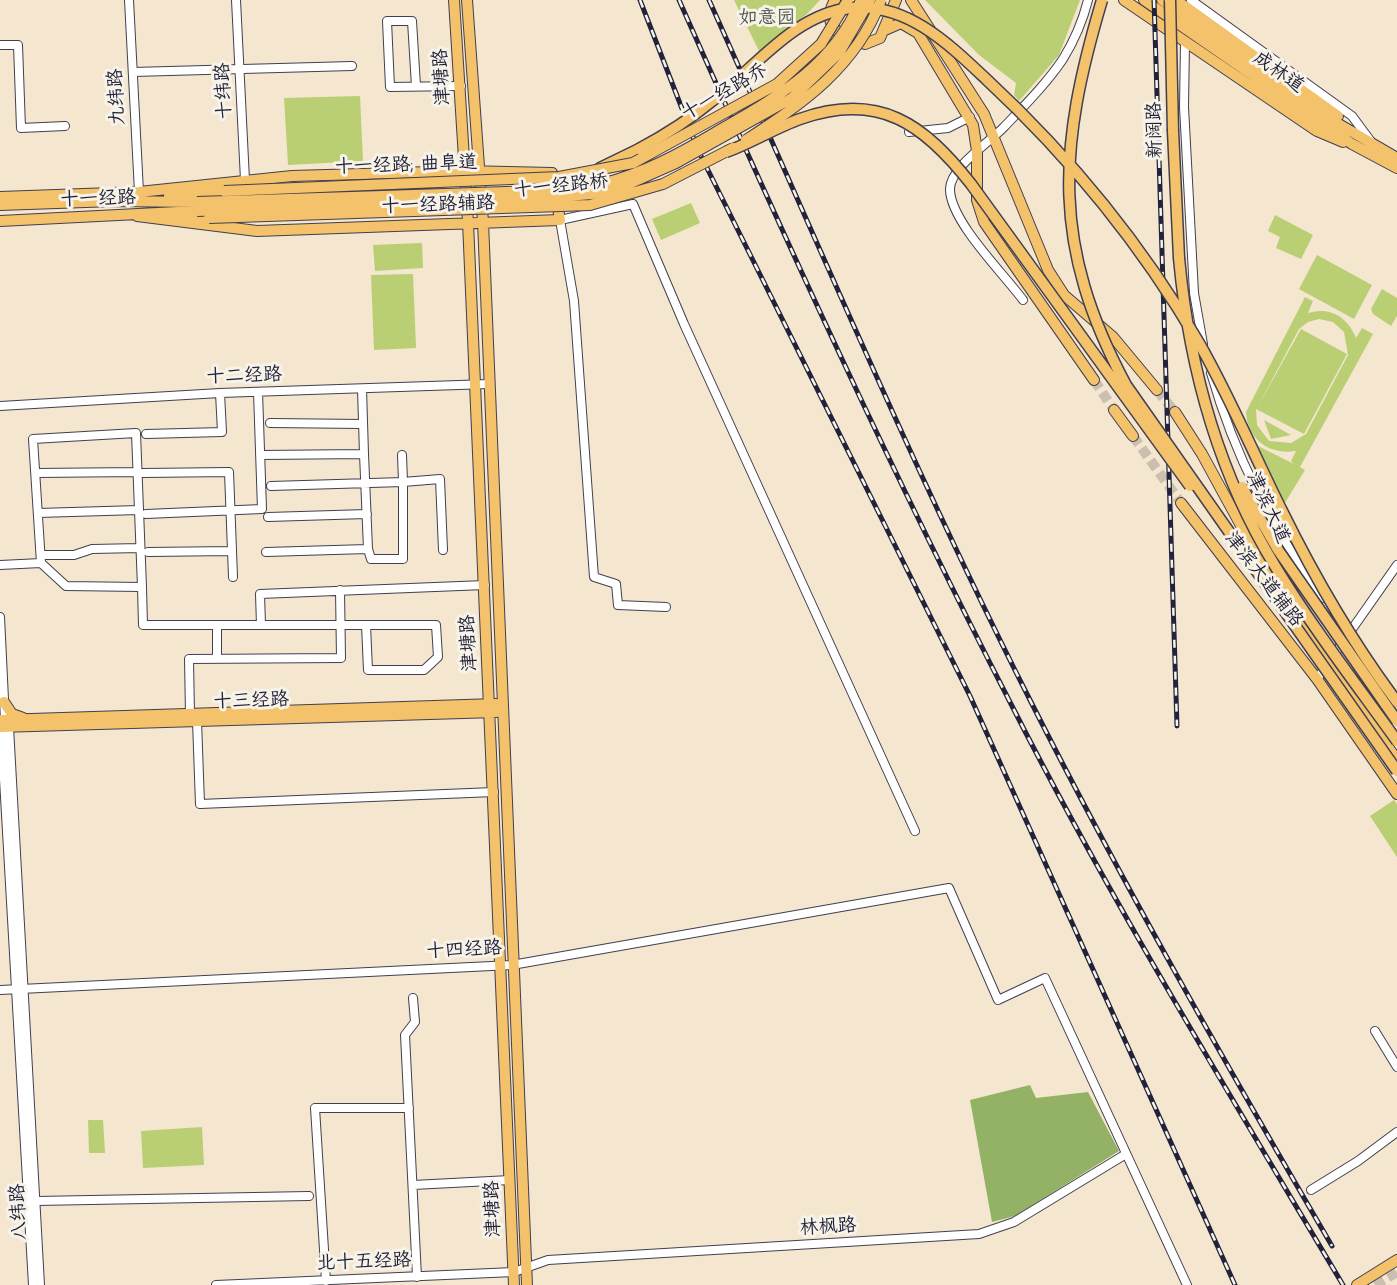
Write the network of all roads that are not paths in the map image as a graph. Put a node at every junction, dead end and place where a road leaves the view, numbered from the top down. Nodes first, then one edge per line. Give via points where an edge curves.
1 (129, 0) edge
2 (236, 0) edge
3 (454, 0) edge
4 (467, 0) edge
5 (835, 0) edge
6 (848, 0) edge
7 (860, 0) edge
8 (870, 0) edge
9 (881, 0) edge
10 (896, 0) edge
11 (1088, 0) edge
12 (1102, 0) edge
13 (1124, 0) edge
14 (1144, 0) edge
15 (1162, 0) edge
16 (1170, 0) edge
17 (1176, 0) edge
18 (1191, 0) edge
19 (912, 1) edge
20 (1201, 4) edge
21 (885, 30) junction
22 (1185, 42) junction
23 (0, 45) edge
24 (1207, 56) junction
25 (352, 66) dead end
26 (1184, 67) junction
27 (239, 68) junction
28 (133, 72) junction
29 (416, 86) junction
30 (461, 86) junction
31 (970, 117) junction
32 (65, 126) dead end
33 (909, 132) dead end
34 (995, 135) junction
35 (1352, 144) junction
36 (1375, 146) junction
37 (977, 151) junction
38 (726, 152) junction
39 (1397, 158) edge
40 (1397, 168) edge
41 (465, 172) junction
42 (477, 172) junction
43 (589, 173) junction
44 (245, 180) junction
45 (139, 192) junction
46 (0, 197) edge
47 (114, 201) junction
48 (0, 205) edge
49 (197, 206) junction
50 (137, 216) junction
51 (561, 220) junction
52 (0, 221) edge
53 (468, 222) junction
54 (483, 222) junction
55 (1179, 258) joint
56 (1023, 300) dead end
57 (1094, 380) tunnel mouth
58 (475, 384) junction
59 (489, 384) junction
60 (362, 389) junction
61 (1157, 390) tunnel mouth
62 (258, 392) junction
63 (220, 393) junction
64 (0, 406) edge
65 (1114, 410) tunnel mouth
66 (1175, 412) tunnel mouth
67 (270, 423) dead end
68 (363, 424) junction
69 (146, 434) dead end
70 (1133, 436) tunnel mouth
71 (364, 454) junction
72 (260, 455) junction
73 (402, 455) dead end
74 (1225, 459) junction
75 (140, 472) junction
76 (36, 473) junction
77 (402, 482) junction
78 (366, 484) junction
79 (271, 486) dead end
80 (1181, 503) tunnel mouth
81 (230, 509) junction
82 (142, 512) junction
83 (38, 513) junction
84 (367, 514) junction
85 (268, 517) dead end
86 (368, 549) junction
87 (144, 550) junction
88 (443, 550) dead end
89 (232, 551) junction
90 (266, 552) dead end
91 (41, 559) junction
92 (0, 565) edge
93 (1397, 565) edge
94 (1259, 568) junction
95 (233, 577) dead end
96 (485, 586) junction
97 (142, 587) junction
98 (340, 590) junction
99 (666, 607) dead end
100 (0, 617) edge
101 (218, 625) junction
102 (261, 625) junction
103 (340, 625) junction
104 (366, 625) junction
105 (1351, 631) junction
106 (217, 659) junction
107 (1328, 664) junction
108 (1317, 679) junction
109 (1397, 695) edge
110 (4, 702) junction
111 (1397, 702) edge
112 (502, 708) junction
113 (460, 709) junction
114 (489, 712) junction
115 (193, 717) junction
116 (26, 719) junction
117 (1397, 720) edge
118 (3, 723) edge
119 (498, 738) junction
120 (1397, 741) edge
121 (1397, 760) edge
122 (1397, 771) edge
123 (494, 792) junction
124 (1397, 794) edge
125 (915, 831) dead end
126 (501, 965) junction
127 (512, 965) junction
128 (20, 989) junction
129 (0, 990) edge
130 (413, 998) dead end
131 (1375, 1031) dead end
132 (1397, 1067) edge
133 (409, 1108) junction
134 (1397, 1132) edge
135 (1126, 1154) junction
136 (510, 1180) junction
137 (413, 1185) junction
138 (1311, 1190) dead end
139 (309, 1196) dead end
140 (36, 1201) junction
141 (1397, 1259) edge
142 (526, 1270) junction
143 (514, 1272) junction
144 (417, 1277) junction
145 (326, 1281) junction
146 (265, 1284) edge
147 (33, 1285) edge
148 (40, 1285) edge
149 (216, 1285) edge
150 (514, 1285) edge
151 (527, 1285) edge
152 (1187, 1285) edge
153 (1357, 1285) edge

1 - 28 street, 九纬路
2 - 27 street, 十纬路
3 - 30 main road, 津塘路
4 - 42 main road, 津塘路
5 - 21 main road via 828,20 845,36 871,44
6 - 43 main road, 十一经路乔, bridge via 821,44 776,84 646,158
7 - 49 main road, 十一经路桥, bridge via 830,51 793,87 673,156 619,179 537,191
8 - 49 main road, 十一经路桥, bridge via 839,53 792,98 677,163 624,186 592,194 528,199
9 - 38 main road, 十一经路桥, bridge via 851,55 828,81
10 - 21 main road
11 - 34 street via 1062,59
12 - 94 highway, bridge via 1082,72 1067,159 1069,225 1081,279 1103,342 1126,385
13 - 22 main road
14 - 35 main road, 成林道
15 - 36 main road, 成林道
16 - 55 highway, 新阔路, bridge
17 - 36 main road
18 - 20 street
19 - 34 main road
20 - 36 street via 1352,116
21 - 31 main road via 901,23 918,33
22 - 24 main road
22 - 26 street
23 - 32 street via 18,45 20,128
24 - 26 street via 1192,56
24 - 35 main road via 1326,137
25 - 27 street
26 - 105 street via 1194,293 1216,391 1281,538
27 - 28 street
27 - 44 street, 十纬路
28 - 45 street, 九纬路
29 - 29 street via 390,87 387,21 412,21
29 - 30 street
30 - 41 main road, 津塘路
31 - 33 street via 948,128
31 - 37 main road
34 - 37 street
34 - 61 main road via 1048,270 1064,295 1113,337
35 - 40 main road, 成林道
36 - 39 main road
37 - 56 street via 952,179 956,211
37 - 57 main road via 975,188 984,222
38 - 50 main road, 十一经路桥, bridge via 663,184 590,205 209,218
38 - 94 highway, bridge via 798,119 852,108 890,114 929,137 971,184 1151,436
41 - 42 main road, 十一经路辅路
41 - 44 main road, 十一经路辅路
41 - 53 main road, 津塘路
42 - 51 main road, 十一经路辅路 via 552,173
42 - 54 main road, 津塘路
43 - 47 main road, 十一经路; 曲阜道, bridge
43 - 111 highway, bridge via 685,122 786,37 818,17 871,7 925,28 971,64 1061,154 1146,260 1214,371 1320,583
44 - 45 main road, 十一经路辅路
45 - 46 main road, 十一经路辅路
47 - 48 main road, 十一经路
47 - 49 main road, 十一经路
49 - 50 main road, 十一经路
50 - 52 main road, 十一经路
50 - 53 main road, 十一经路辅路 via 257,231
51 - 54 main road, 十一经路辅路
51 - 99 street via 574,301 594,578 616,584 618,605
51 - 125 street via 633,204
53 - 54 main road, 十一经路辅路
53 - 58 main road, 津塘路
54 - 59 main road, 津塘路
55 - 74 highway, 津滨大道, bridge via 1196,374
58 - 59 street, 十二经路
58 - 60 street, 十二经路
58 - 96 main road, 津塘路
59 - 112 main road, 津塘路
60 - 62 street, 十二经路
60 - 68 street
62 - 63 street, 十二经路
62 - 72 street
63 - 64 street, 十二经路
63 - 69 street via 222,432
65 - 70 main road
66 - 94 main road, 津滨大道 via 1202,454
67 - 68 street
68 - 71 street
71 - 72 street
71 - 78 street
72 - 81 street via 262,509
73 - 77 street
74 - 117 highway, bridge via 1278,550
74 - 120 highway, 津滨大道, bridge via 1274,565
75 - 76 street
75 - 76 street via 136,433 33,439
75 - 81 street via 229,472
75 - 82 street
76 - 83 street
77 - 78 street
77 - 86 street via 403,559 371,559
77 - 88 street via 440,479
78 - 79 street
78 - 84 street
80 - 108 main road, 津滨大道辅路
81 - 82 street
81 - 89 street
82 - 83 street
82 - 87 street
83 - 91 street
84 - 85 street
84 - 86 street
86 - 90 street
87 - 89 street
87 - 91 street via 92,549
87 - 97 street
89 - 95 street
91 - 92 street
91 - 97 street via 66,586
93 - 105 street
94 - 107 main road
94 - 122 highway, 津滨大道, bridge
96 - 98 street
96 - 114 main road, 津塘路
97 - 101 street via 143,625
98 - 102 street via 260,594
98 - 103 street
100 - 110 street
101 - 102 street
101 - 106 street
102 - 103 street
103 - 104 street
103 - 106 street via 341,658
104 - 104 street via 436,625 438,657 424,670 368,670
105 - 107 street
105 - 109 street
106 - 115 street via 189,659
107 - 108 street
107 - 121 main road
108 - 124 main road, 津滨大道辅路
110 - 116 main road via 12,714
110 - 118 main road
112 - 114 main road, 十三经路
112 - 119 main road, 津塘路
113 - 114 main road, 十三经路
113 - 115 main road, 十三经路
113 - 119 main road via 482,720
114 - 119 main road
115 - 116 main road, 十三经路
115 - 118 main road, 十三经路
115 - 123 street via 200,804
116 - 118 main road, 十三经路
118 - 128 street, 八纬路
119 - 123 main road, 津塘路
119 - 127 main road, 津塘路
123 - 126 main road, 津塘路
126 - 127 street, 十四经路
126 - 128 street, 十四经路
126 - 136 main road, 津塘路
127 - 135 street, 十四经路 via 949,888 998,1000 1045,978
127 - 142 main road, 津塘路
128 - 129 street, 十四经路
128 - 140 street, 八纬路
128 - 147 street, 八纬路
130 - 133 street via 415,1022 405,1035
131 - 132 street
133 - 137 street
133 - 145 street via 315,1108
134 - 138 street
135 - 142 street, 林枫路 via 1014,1222 979,1234 548,1260
135 - 152 street
136 - 137 street
136 - 143 main road, 津塘路
137 - 144 street
139 - 140 street
140 - 148 street, 八纬路
141 - 153 main road
142 - 143 street, 林枫路
142 - 151 main road, 津塘路
143 - 144 street, 北十五经路
143 - 150 main road, 津塘路
144 - 145 street, 北十五经路
145 - 146 street, 北十五经路
146 - 149 street, 北十五经路

